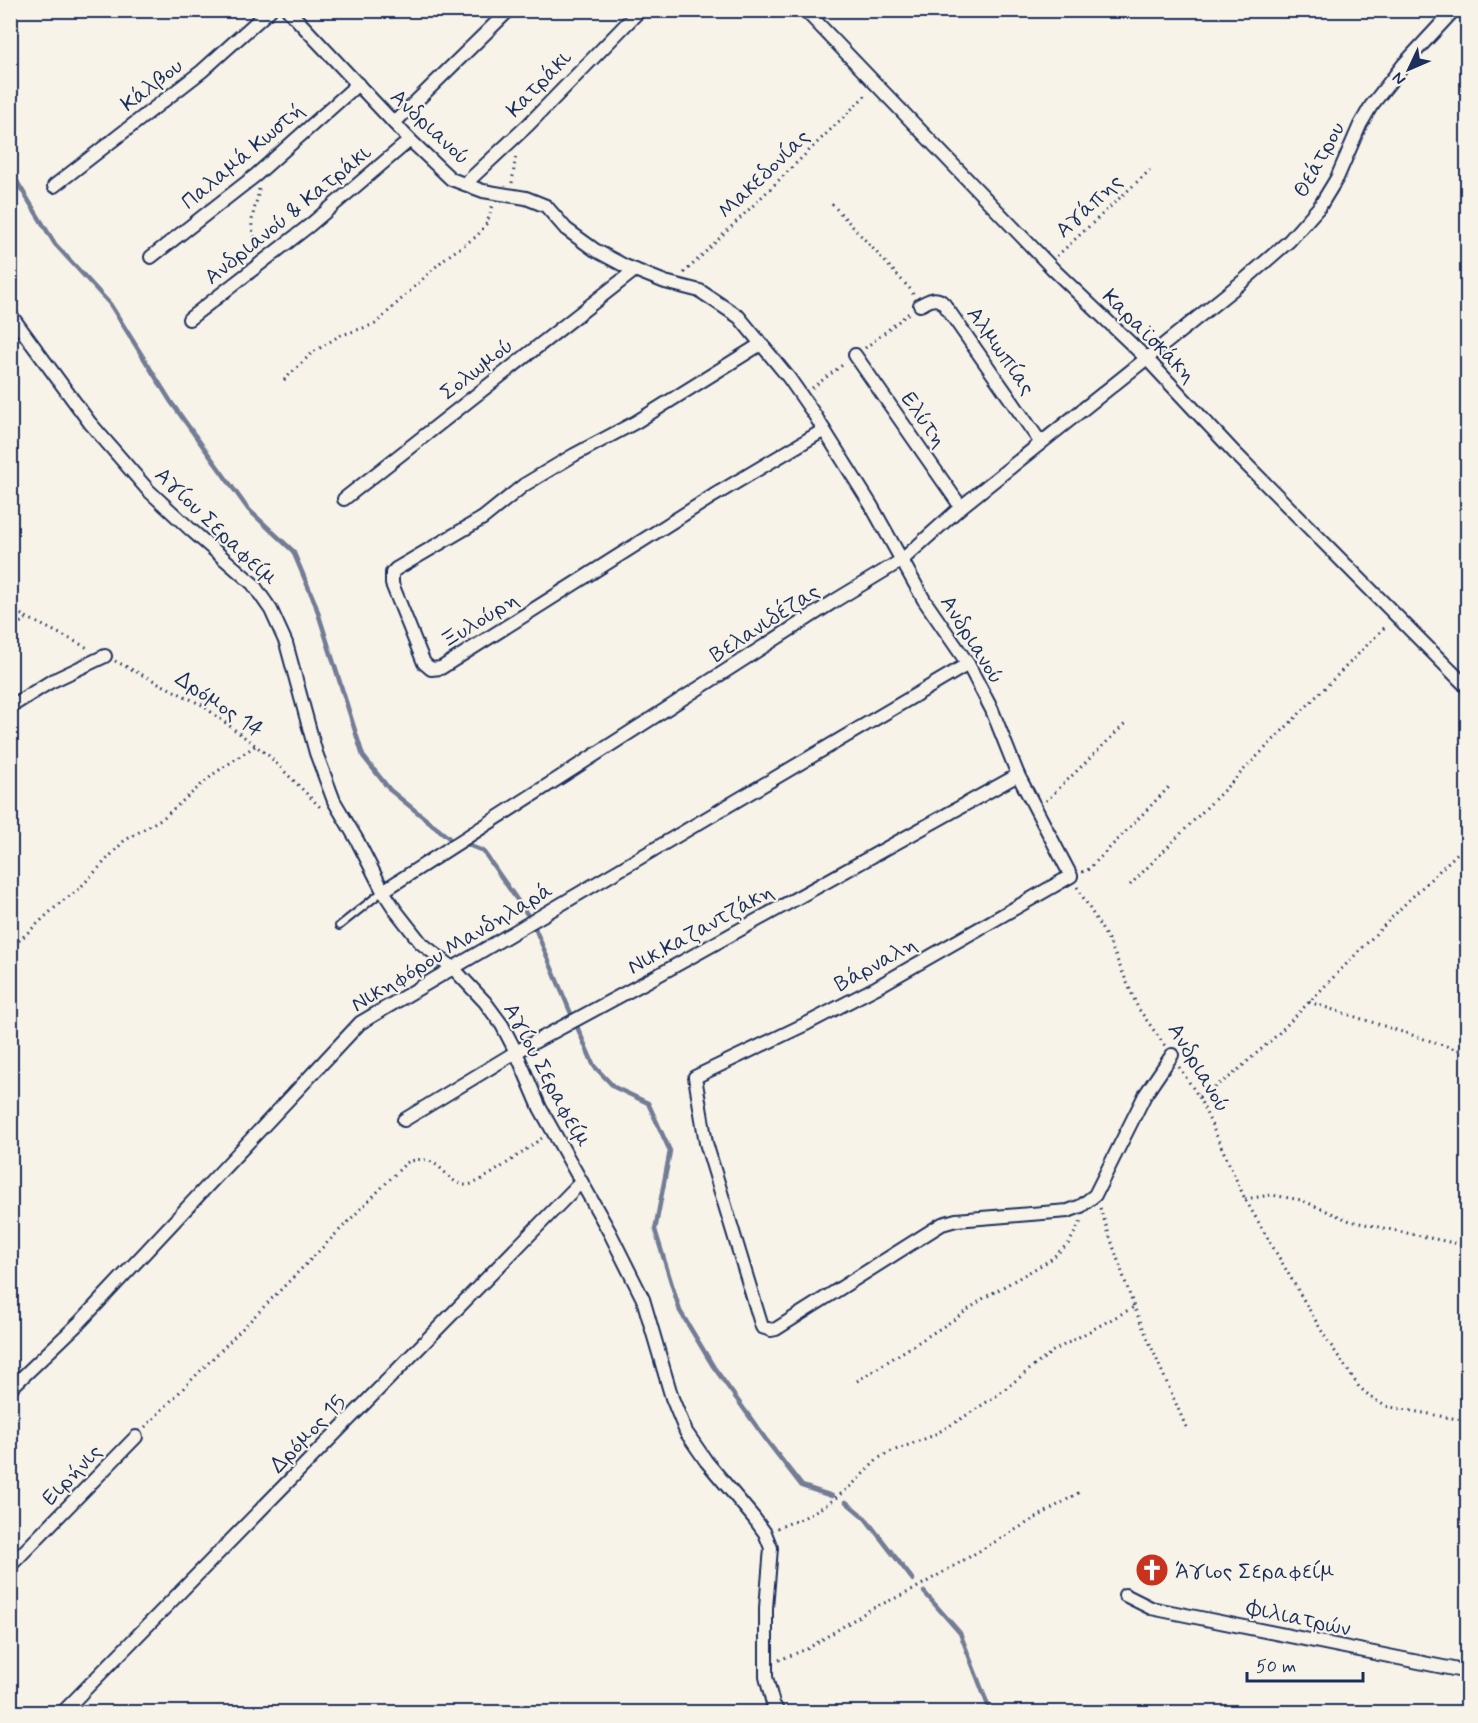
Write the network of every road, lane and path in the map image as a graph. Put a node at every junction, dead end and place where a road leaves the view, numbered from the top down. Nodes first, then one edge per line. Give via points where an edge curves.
1 (270, 10) edge
2 (288, 10) edge
3 (509, 10) edge
4 (640, 10) edge
5 (805, 10) edge
6 (1454, 10) edge
7 (358, 84) junction
8 (876, 85) junction
9 (394, 123) junction
10 (521, 132) junction
11 (410, 140) junction
12 (262, 169) junction
13 (1150, 170) dead end
14 (465, 184) junction
15 (54, 186) dead end
16 (495, 192) junction
17 (512, 195) junction
18 (831, 204) dead end
19 (151, 256) dead end
20 (271, 256) junction
21 (1048, 264) junction
22 (634, 270) junction
23 (672, 284) junction
24 (920, 305) junction
25 (10, 314) edge
26 (189, 319) dead end
27 (761, 344) junction
28 (855, 355) junction
29 (1146, 358) junction
30 (285, 380) dead end
31 (801, 396) junction
32 (824, 430) junction
33 (1041, 443) junction
34 (344, 499) dead end
35 (961, 507) junction
36 (902, 560) junction
37 (10, 609) edge
38 (1396, 615) junction
39 (26, 619) junction
40 (10, 629) edge
41 (105, 657) junction
42 (968, 664) junction
43 (1467, 688) edge
44 (10, 706) edge
45 (1126, 723) dead end
46 (255, 746) junction
47 (1018, 775) junction
48 (1171, 785) dead end
49 (1036, 810) junction
50 (327, 814) dead end
51 (1467, 843) edge
52 (1071, 876) junction
53 (1130, 885) dead end
54 (382, 891) junction
55 (339, 926) dead end
56 (10, 949) edge
57 (453, 968) junction
58 (1309, 1002) junction
59 (516, 1052) junction
60 (1467, 1053) edge
61 (1172, 1055) junction
62 (1199, 1097) junction
63 (404, 1120) dead end
64 (552, 1131) junction
65 (581, 1182) junction
66 (1095, 1195) junction
67 (1245, 1199) junction
68 (1467, 1246) edge
69 (1134, 1307) junction
70 (857, 1381) dead end
71 (10, 1389) edge
72 (1467, 1421) edge
73 (1186, 1427) dead end
74 (136, 1437) joint
75 (1080, 1492) dead end
76 (765, 1533) junction
77 (10, 1566) edge
78 (1125, 1595) dead end
79 (766, 1665) junction
80 (1467, 1672) edge
81 (63, 1713) edge
82 (778, 1713) edge

1 - 15 street, Κάλβου via 202,71
2 - 7 street, Ανδριανού
3 - 9 street
4 - 10 street, Κατράκι
5 - 8 street, Καραϊσκάκη
6 - 29 street, Θεάτρου via 1371,106 1320,206 1289,241
7 - 9 street, Ανδριανού
7 - 12 street, Παλαμά Κωστή
8 - 21 street, Καραϊσκάκη
8 - 23 path, Μακεδονίας
9 - 11 street, Ανδριανού
10 - 14 street, Κατράκι
10 - 17 path via 512,171
11 - 14 street, Ανδριανού via 451,179
11 - 20 street, Ανδριανού & Κατράκι
12 - 19 street, Παλαμά Κωστή
12 - 20 path via 251,224 256,241
13 - 21 path, Αγάπης
14 - 16 street, Ανδριανού
16 - 17 street, Ανδριανού
16 - 30 path via 488,223 477,236 444,259 375,324 339,336 312,353
17 - 22 street, Ανδριανού via 546,206 566,229 595,250
18 - 24 path via 910,289
20 - 26 street, Ανδριανού & Κατράκι
21 - 29 street, Καραϊσκάκη
22 - 23 street, Ανδριανού
22 - 34 street, Σολωμού
23 - 27 street, Ανδριανού via 700,291 739,317
24 - 28 path
24 - 33 street, Αλμωπίας via 933,299 944,304
25 - 54 street, Αγίου Σεραφείμ via 90,423 148,490 253,584 271,610 286,643 316,753 334,801
27 - 31 street, Ανδριανού
27 - 32 street, Ξυλούρη via 636,422 524,485 483,518 396,569 392,584 424,663 431,669 441,668
28 - 31 path
28 - 35 street, Ελύτη
29 - 33 street, Βελανιδέζας
29 - 38 street, Καραϊσκάκη
31 - 32 street, Ανδριανού
32 - 36 street, Ανδριανού
33 - 35 street, Βελανιδέζας
35 - 36 street, Βελανιδέζας
36 - 42 street, Ανδριανού
36 - 54 street, Βελανιδέζας
37 - 39 path, Δρόμος 14
38 - 43 street, Καραϊσκάκη
38 - 53 path
39 - 40 path
39 - 41 path, Δρόμος 14
41 - 44 street
41 - 46 path, Δρόμος 14 via 202,705
42 - 47 street, Ανδριανού
42 - 57 street, Νικηφόρου Μανδηλαρά
45 - 49 path
46 - 50 path, Δρόμος 14
46 - 56 path via 215,773 164,817 124,841 77,891
47 - 49 street, Ανδριανού
47 - 59 street, Νικ.Καζαντζάκη
48 - 52 path via 1089,869
49 - 52 street, Ανδριανού
51 - 58 path
52 - 61 path, Ανδριανού via 1109,941 1138,1008
52 - 66 street, Βάρναλη via 877,987 695,1077 709,1153 759,1322 766,1329 776,1329 942,1224 1068,1211
54 - 55 lane
54 - 57 street, Αγίου Σεραφείμ via 422,943
57 - 59 street, Αγίου Σεραφείμ via 485,1002
57 - 71 street, Νικηφόρου Μανδηλαρά via 360,1023 80,1322
58 - 60 path
58 - 62 path via 1231,1076
59 - 63 street, Νικ.Καζαντζάκη
59 - 64 street, Αγίου Σεραφείμ
61 - 62 path, Ανδριανού
61 - 66 street via 1145,1095
62 - 67 path, Ανδριανού
64 - 65 street, Αγίου Σεραφείμ
64 - 74 path via 470,1185 461,1185 429,1160 406,1163
65 - 76 street, Αγίου Σεραφείμ via 643,1299 686,1432
65 - 81 street, Δρόμος 15
66 - 69 path
66 - 70 path via 1069,1243 1050,1260
67 - 68 path via 1271,1194 1301,1200 1350,1221
67 - 72 path, Ανδριανού via 1359,1387 1385,1406
69 - 73 path
69 - 76 path via 1053,1351 956,1422 879,1458 826,1505
74 - 77 street, Ειρήνις
75 - 79 path via 807,1649
76 - 79 street, Αγίου Σεραφείμ via 771,1548
78 - 80 street, Φιλιατρών via 1151,1608
79 - 82 street, Αγίου Σεραφείμ

